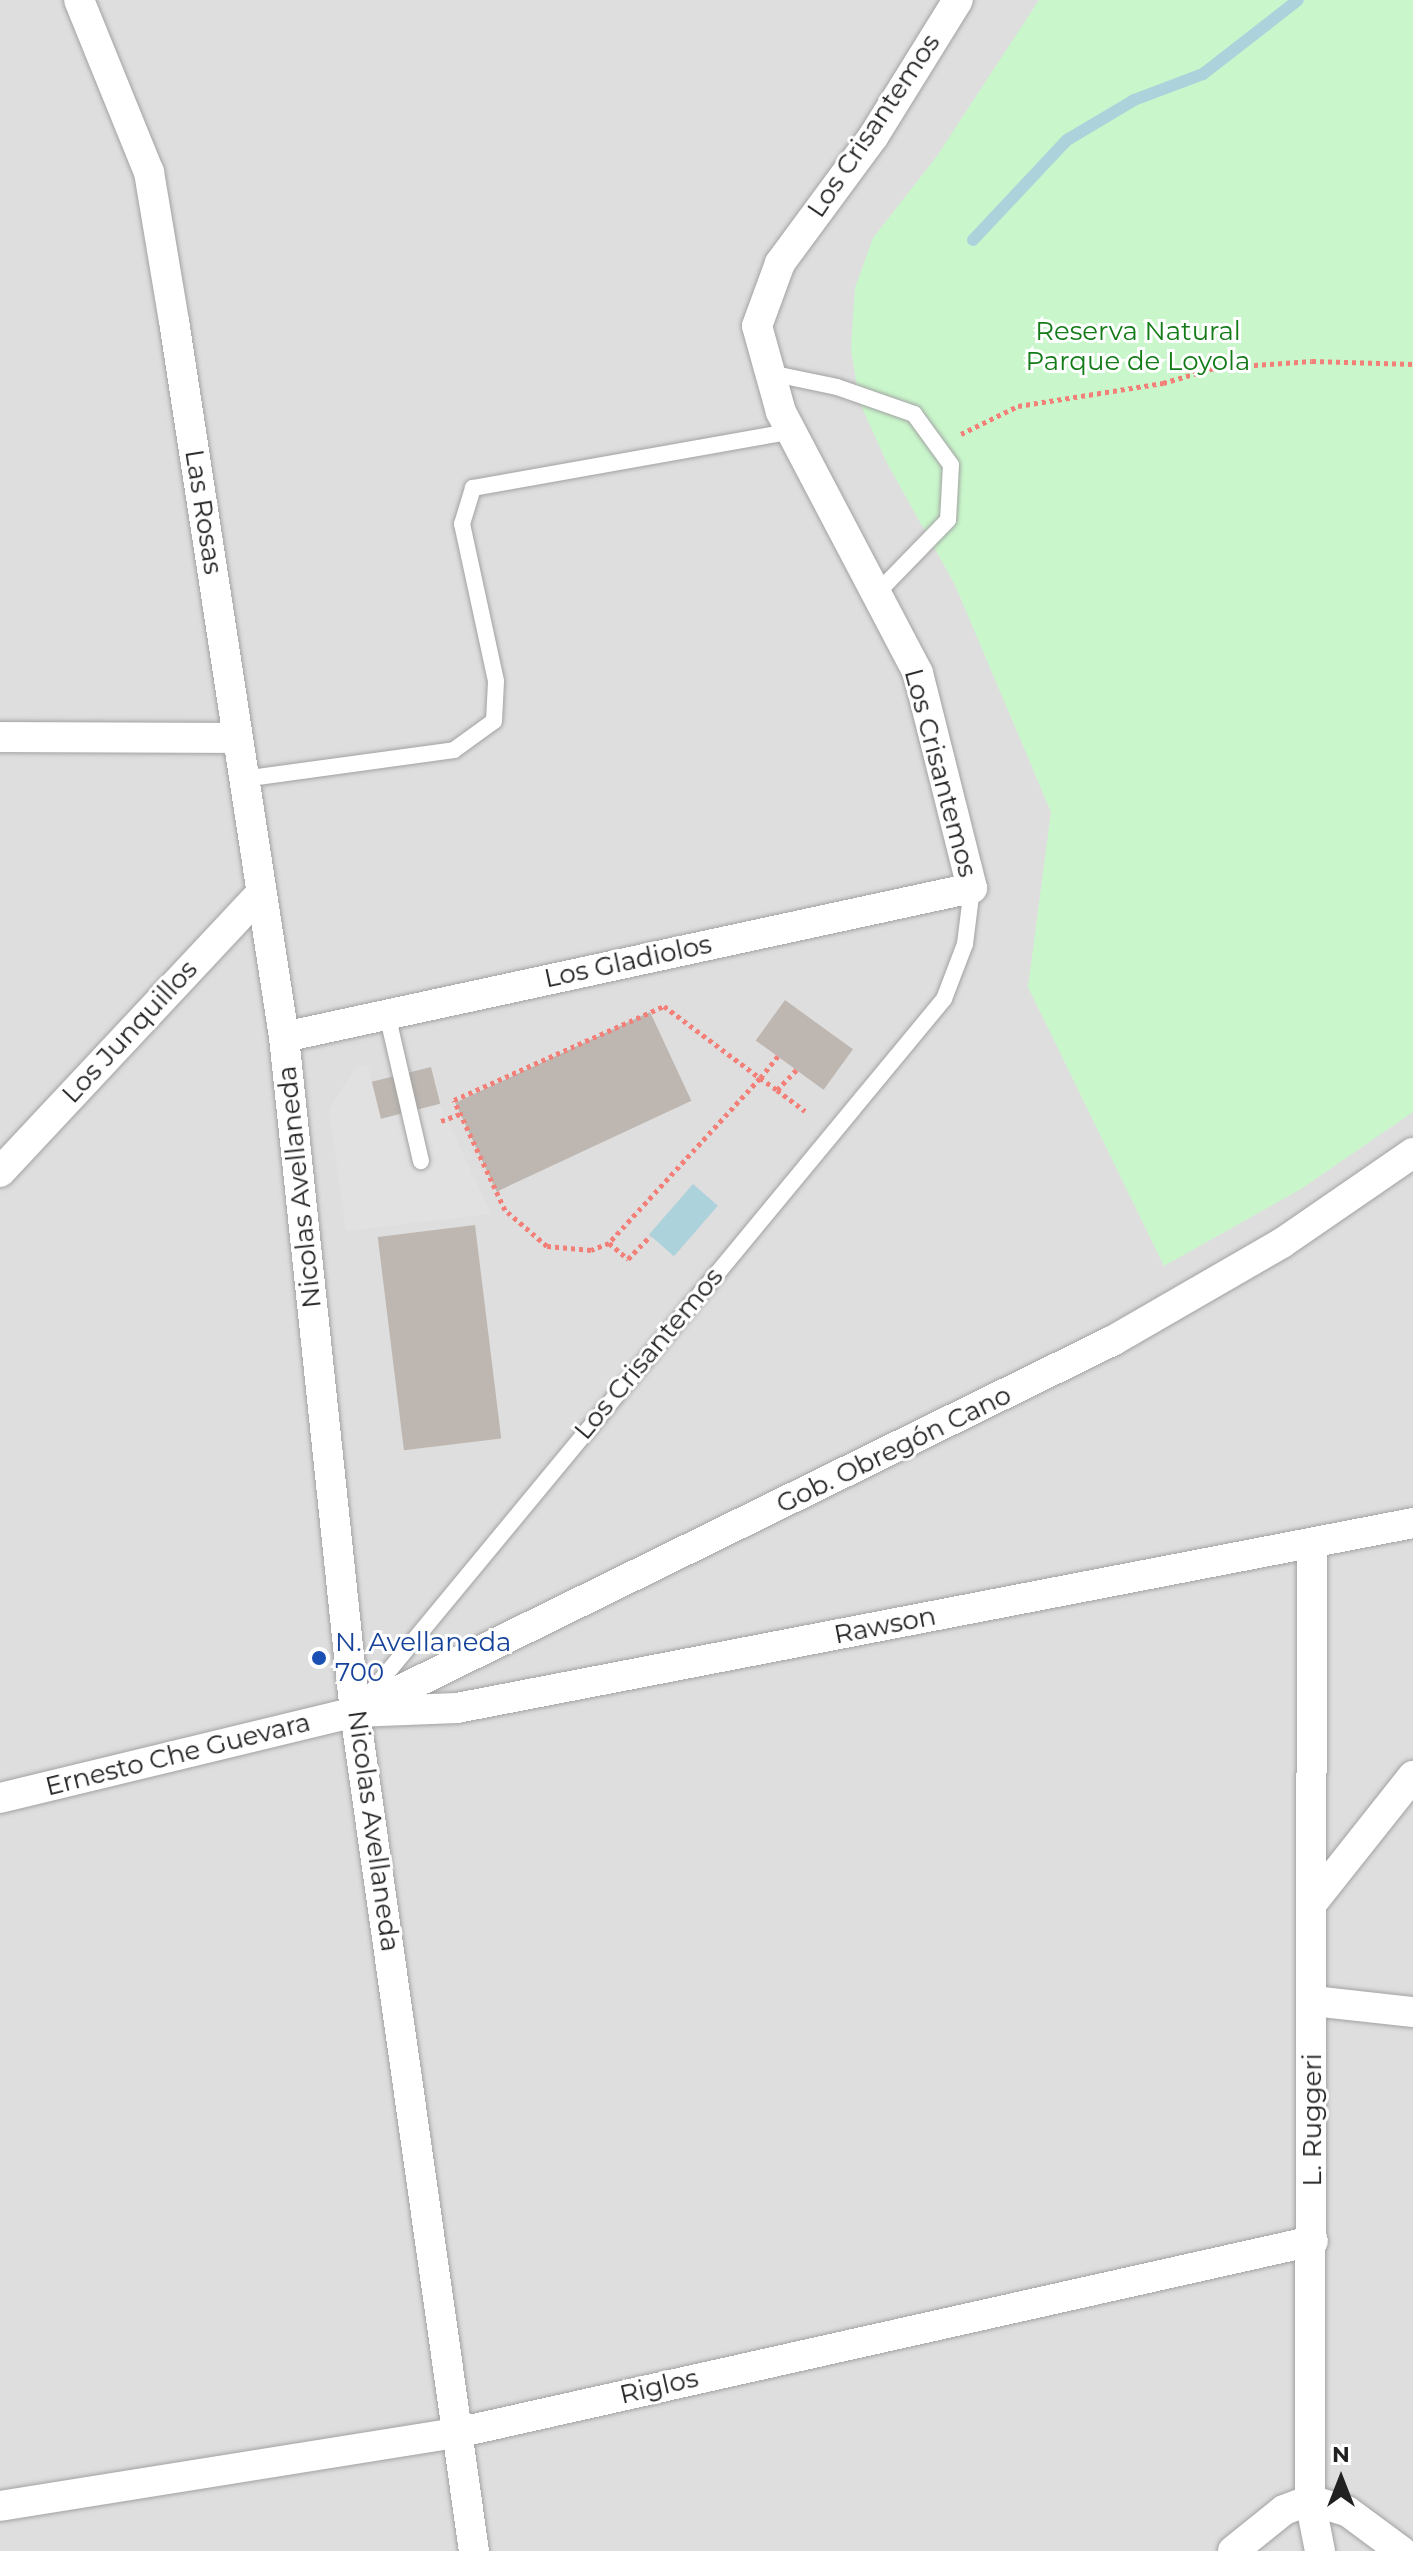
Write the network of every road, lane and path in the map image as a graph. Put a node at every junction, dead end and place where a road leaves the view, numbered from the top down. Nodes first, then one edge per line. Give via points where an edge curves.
1 (958, 0) edge
2 (87, 3) edge
3 (1413, 364) edge
4 (770, 373) junction
5 (792, 431) junction
6 (937, 445) junction
7 (876, 594) junction
8 (0, 737) edge
9 (237, 738) junction
10 (243, 779) junction
11 (972, 888) junction
12 (261, 893) junction
13 (387, 1014) junction
14 (284, 1037) junction
15 (778, 1056) dead end
16 (796, 1070) dead end
17 (760, 1078) junction
18 (777, 1090) junction
19 (805, 1111) dead end
20 (1413, 1153) edge
21 (421, 1161) dead end
22 (0, 1172) edge
23 (650, 1236) dead end
24 (609, 1243) junction
25 (1413, 1523) edge
26 (1312, 1543) junction
27 (355, 1712) junction
28 (1413, 1776) edge
29 (0, 1798) edge
30 (1313, 1902) junction
31 (1313, 2001) junction
32 (1413, 2012) edge
33 (1313, 2241) junction
34 (461, 2432) junction
35 (1310, 2500) junction
36 (0, 2506) edge
37 (474, 2551) edge
38 (1233, 2551) edge
39 (1320, 2551) edge
40 (1401, 2551) edge

1 - 4 street, Los Crisantemos via 873,137 780,263 757,326
2 - 9 street, Las Rosas via 149,172
3 - 6 path via 1312,361 1214,368 1163,383 1018,406
4 - 5 street, Los Crisantemos
4 - 6 lane via 837,387 914,414
5 - 7 street, Los Crisantemos
5 - 10 lane via 473,488 462,524 496,681 494,721 454,750
6 - 7 lane via 951,465 948,520
7 - 11 street, Los Crisantemos via 918,673
8 - 9 street
9 - 10 street, Las Rosas
10 - 12 street, Las Rosas
11 - 13 street, Los Gladiolos
11 - 27 lane, Los Crisantemos via 965,944 944,999
12 - 14 street, Las Rosas
12 - 22 street, Los Junquillos
13 - 14 street, Los Gladiolos
13 - 21 lane
14 - 27 street, Nicolas Avellaneda
15 - 17 path
16 - 18 path
17 - 18 path
17 - 24 path
17 - 24 path via 664,1006 454,1100 505,1210 523,1229 547,1246 571,1251
18 - 19 path
20 - 27 street, Gob. Obregón Cano via 1282,1243 1114,1340
23 - 24 path via 628,1259
25 - 26 street, Rawson
26 - 27 street, Rawson via 457,1708
26 - 30 street, L. Ruggeri
27 - 29 street, Ernesto Che Guevara
27 - 34 street, Nicolas Avellaneda
28 - 30 street
30 - 31 street, L. Ruggeri
31 - 32 street
31 - 33 street, L. Ruggeri
33 - 34 street, Riglos
33 - 35 street, L. Ruggeri
34 - 36 street, Riglos
34 - 37 street, Nicolas Avellaneda
35 - 38 street via 1284,2510
35 - 39 street, L. Ruggeri
35 - 40 street via 1347,2511

